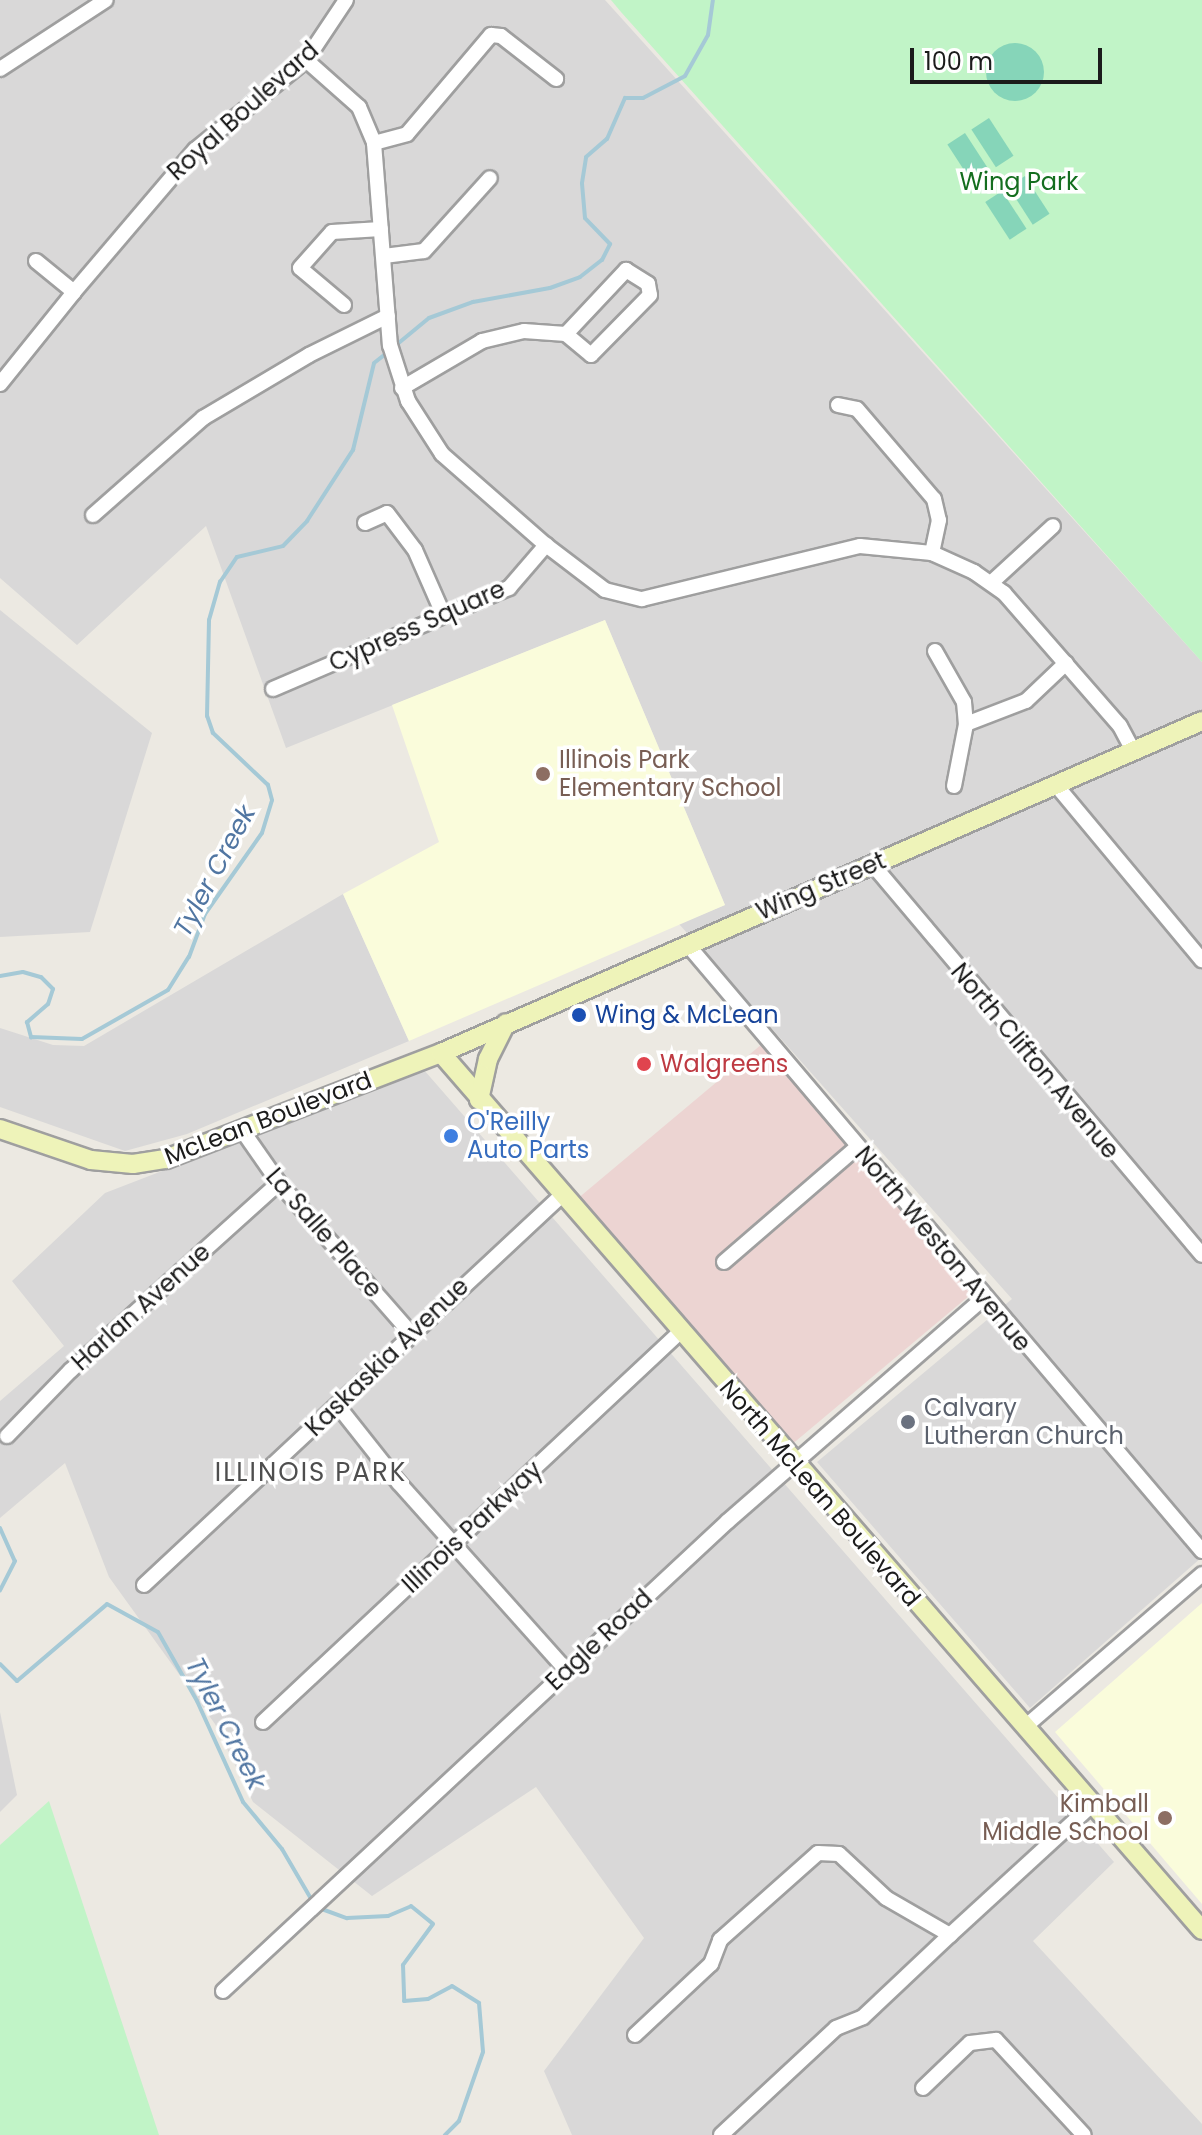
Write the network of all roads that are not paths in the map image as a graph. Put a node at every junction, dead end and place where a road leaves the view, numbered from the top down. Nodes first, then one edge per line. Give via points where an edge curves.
1 (106, 0) edge
2 (346, 0) edge
3 (306, 60) junction
4 (0, 69) edge
5 (556, 79) dead end
6 (374, 143) junction
7 (490, 178) dead end
8 (381, 229) junction
9 (384, 256) junction
10 (36, 261) dead end
11 (74, 292) junction
12 (344, 305) dead end
13 (388, 322) junction
14 (566, 334) junction
15 (0, 384) edge
16 (402, 388) junction
17 (838, 405) dead end
18 (93, 515) dead end
19 (365, 523) dead end
20 (1053, 526) dead end
21 (546, 545) junction
22 (932, 553) junction
23 (991, 583) junction
24 (444, 616) junction
25 (935, 651) dead end
26 (1066, 663) junction
27 (273, 689) dead end
28 (1202, 721) edge
29 (966, 724) junction
30 (1133, 750) junction
31 (1056, 785) junction
32 (954, 786) dead end
33 (873, 865) junction
34 (687, 944) junction
35 (1202, 960) edge
36 (506, 1023) junction
37 (441, 1053) junction
38 (479, 1100) junction
39 (0, 1129) edge
40 (242, 1130) junction
41 (856, 1148) junction
42 (279, 1183) junction
43 (561, 1196) junction
44 (1202, 1255) edge
45 (724, 1262) dead end
46 (984, 1298) junction
47 (410, 1332) junction
48 (680, 1332) junction
49 (338, 1406) junction
50 (7, 1436) dead end
51 (795, 1464) junction
52 (453, 1543) junction
53 (1202, 1551) edge
54 (1202, 1574) edge
55 (144, 1585) dead end
56 (566, 1670) junction
57 (263, 1722) dead end
58 (1025, 1727) junction
59 (1093, 1804) junction
60 (1202, 1930) edge
61 (950, 1935) junction
62 (223, 1991) dead end
63 (635, 2035) dead end
64 (923, 2088) dead end
65 (721, 2135) edge
66 (1084, 2135) edge

1 - 4 street
2 - 3 street, Royal Boulevard
3 - 6 street via 359,107
3 - 11 street, Royal Boulevard via 195,150
5 - 6 street via 501,36 491,35 407,134
6 - 8 street
7 - 9 street via 424,251
8 - 9 street
8 - 12 street via 332,232 300,268
9 - 13 street
10 - 11 street
11 - 15 street, Royal Boulevard
13 - 16 street
13 - 18 street via 309,355 203,418
14 - 14 street via 596,354 651,288 626,270
14 - 16 street via 524,331 482,341
16 - 21 street via 442,454
17 - 22 street via 857,409 934,499 939,520
19 - 24 street via 387,513 415,550
20 - 23 street
21 - 22 street via 605,590 642,599 860,546
21 - 24 street, Cypress Square via 509,588
22 - 23 street
23 - 26 street
24 - 27 street, Cypress Square
25 - 29 street via 964,702
26 - 29 street via 1026,701
26 - 30 street via 1120,726
28 - 30 main road, Wing Street
29 - 32 street
30 - 31 main road, Wing Street
31 - 33 main road, Wing Street
31 - 35 street
33 - 34 main road, Wing Street
33 - 44 street, North Clifton Avenue
34 - 36 main road, Wing Street
34 - 41 street, North Weston Avenue
36 - 37 main road, Wing Street
36 - 38 main road via 488,1059
37 - 38 main road, North McLean Boulevard
37 - 40 main road, McLean Boulevard
38 - 43 main road, North McLean Boulevard
39 - 40 main road, McLean Boulevard via 91,1160 133,1164 166,1159
40 - 42 street, La Salle Place
41 - 45 street
41 - 46 street, North Weston Avenue
42 - 47 street, La Salle Place
42 - 50 street, Harlan Avenue via 70,1371
43 - 47 street, Kaskaskia Avenue
43 - 48 main road, North McLean Boulevard
46 - 51 street, Eagle Road
46 - 53 street, North Weston Avenue
47 - 49 street, Kaskaskia Avenue
48 - 51 main road, North McLean Boulevard
48 - 52 street, Illinois Parkway
49 - 52 street
49 - 55 street, Kaskaskia Avenue
51 - 56 street, Eagle Road
51 - 58 main road, North McLean Boulevard
52 - 56 street
52 - 57 street, Illinois Parkway
54 - 58 street
56 - 62 street, Eagle Road
58 - 59 main road, North McLean Boulevard
59 - 60 main road, North McLean Boulevard
59 - 61 street
61 - 63 street via 886,1898 847,1860 826,1850 787,1877 720,1940 711,1964
61 - 65 street via 863,2017 836,2028
64 - 66 street via 970,2043 996,2040

